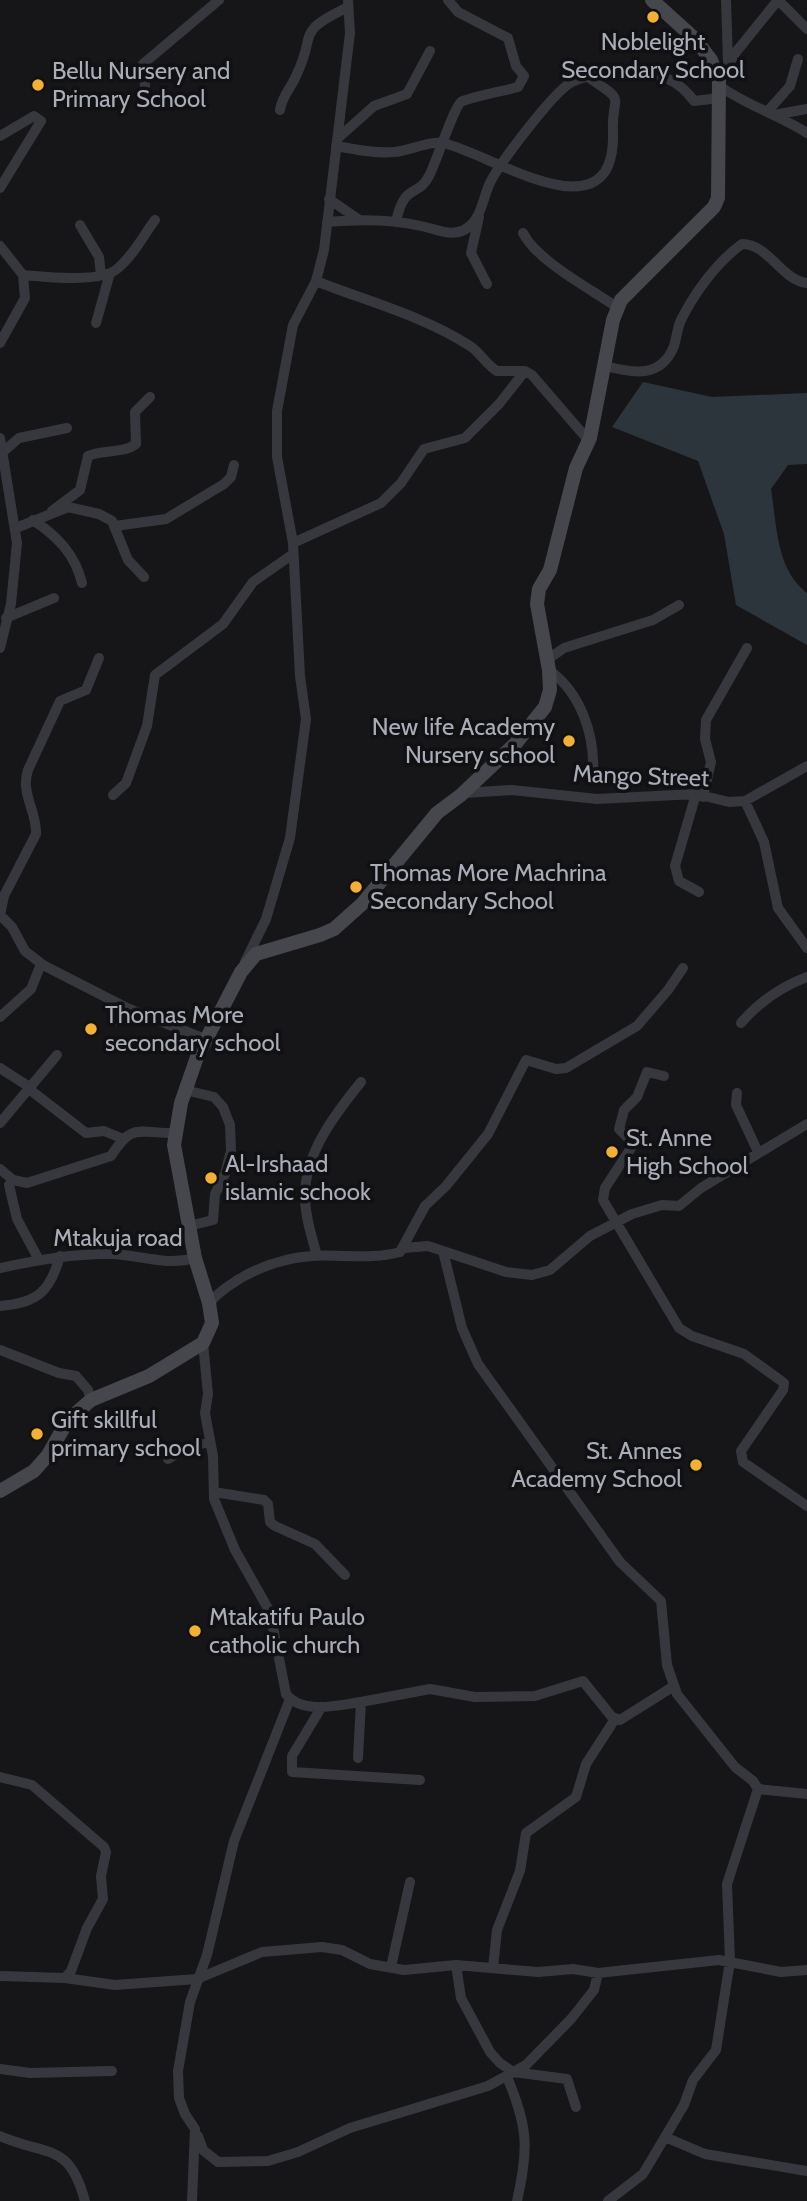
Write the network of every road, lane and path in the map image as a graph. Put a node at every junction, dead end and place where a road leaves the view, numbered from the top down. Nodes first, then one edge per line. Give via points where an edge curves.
1 (219, 0) edge
2 (448, 0) edge
3 (652, 0) edge
4 (726, 0) edge
5 (778, 0) edge
6 (348, 3) edge
7 (807, 29) edge
8 (430, 51) dead end
9 (798, 59) dead end
10 (729, 63) junction
11 (588, 77) junction
12 (145, 86) dead end
13 (720, 89) junction
14 (807, 109) edge
15 (280, 110) dead end
16 (771, 113) junction
17 (807, 133) edge
18 (0, 136) edge
19 (336, 143) junction
20 (444, 143) junction
21 (500, 166) junction
22 (0, 188) edge
23 (329, 199) junction
24 (478, 217) junction
25 (155, 220) dead end
26 (359, 220) junction
27 (327, 222) junction
28 (396, 222) junction
29 (80, 225) dead end
30 (523, 233) dead end
31 (0, 246) edge
32 (106, 274) junction
33 (23, 275) junction
34 (316, 281) junction
35 (807, 283) edge
36 (487, 284) dead end
37 (618, 308) junction
38 (96, 323) dead end
39 (0, 343) edge
40 (605, 366) junction
41 (525, 371) junction
42 (150, 397) dead end
43 (67, 428) dead end
44 (0, 438) edge
45 (589, 442) junction
46 (4, 451) junction
47 (234, 465) dead end
48 (52, 511) junction
49 (33, 520) junction
50 (115, 526) junction
51 (16, 528) junction
52 (293, 548) junction
53 (144, 577) dead end
54 (82, 583) dead end
55 (54, 598) dead end
56 (679, 605) dead end
57 (6, 618) junction
58 (0, 648) edge
59 (747, 648) dead end
60 (99, 658) dead end
61 (548, 665) junction
62 (807, 766) edge
63 (593, 774) dead end
64 (463, 793) junction
65 (113, 795) dead end
66 (699, 795) junction
67 (745, 802) junction
68 (699, 892) dead end
69 (0, 915) edge
70 (807, 948) edge
71 (41, 964) junction
72 (683, 968) dead end
73 (241, 972) junction
74 (807, 977) edge
75 (127, 1009) junction
76 (0, 1017) edge
77 (117, 1021) dead end
78 (741, 1023) dead end
79 (205, 1039) junction
80 (57, 1055) dead end
81 (0, 1068) edge
82 (664, 1076) dead end
83 (361, 1082) dead end
84 (30, 1088) junction
85 (186, 1090) junction
86 (737, 1093) dead end
87 (0, 1123) edge
88 (807, 1125) edge
89 (175, 1133) junction
90 (121, 1138) junction
91 (758, 1152) junction
92 (0, 1170) edge
93 (7, 1185) edge
94 (615, 1223) junction
95 (189, 1226) junction
96 (404, 1248) junction
97 (443, 1251) junction
98 (60, 1256) junction
99 (317, 1256) junction
100 (195, 1258) junction
101 (39, 1260) junction
102 (0, 1268) edge
103 (209, 1303) junction
104 (0, 1306) edge
105 (203, 1343) junction
106 (0, 1350) edge
107 (91, 1400) junction
108 (209, 1442) junction
109 (168, 1459) dead end
110 (0, 1492) edge
111 (214, 1492) junction
112 (807, 1506) edge
113 (345, 1575) dead end
114 (674, 1686) junction
115 (290, 1699) junction
116 (361, 1702) junction
117 (321, 1708) junction
118 (615, 1719) junction
119 (358, 1758) dead end
120 (0, 1777) edge
121 (420, 1780) dead end
122 (758, 1789) junction
123 (807, 1794) edge
124 (410, 1882) dead end
125 (730, 1961) junction
126 (456, 1965) junction
127 (391, 1967) junction
128 (493, 1968) junction
129 (807, 1970) edge
130 (598, 1973) junction
131 (0, 1976) edge
132 (65, 1978) junction
133 (197, 1979) junction
134 (0, 2069) edge
135 (112, 2071) dead end
136 (510, 2075) junction
137 (576, 2107) dead end
138 (195, 2129) junction
139 (0, 2136) edge
140 (665, 2137) junction
141 (807, 2171) edge
142 (85, 2201) edge
143 (192, 2201) edge
144 (517, 2201) edge
145 (608, 2201) edge

1 - 12 street via 143,64
2 - 20 street via 458,12 508,38 524,76 518,87 461,102 453,111
3 - 13 street via 695,39 711,60
4 - 10 street
5 - 7 street
5 - 10 street
6 - 15 street via 311,29
6 - 19 street via 350,33
8 - 19 street via 407,94 374,106
9 - 16 street via 790,86
10 - 13 street
11 - 13 street via 639,71 676,81 694,100
11 - 21 street via 571,82 560,92
11 - 21 street via 613,94 617,104 614,146 602,178 589,186 570,187
13 - 16 street
13 - 37 street via 719,188 714,207
14 - 16 street
16 - 17 street
18 - 22 street via 34,116 41,121
19 - 20 street via 390,153
19 - 23 street
20 - 21 street
20 - 28 street via 429,176 402,198
21 - 24 street
23 - 26 street
23 - 27 street
24 - 28 street via 455,233
24 - 36 street via 471,253
25 - 32 street via 128,258
26 - 27 street
26 - 28 street
27 - 34 street
29 - 32 street
30 - 37 street via 554,264
31 - 33 street
32 - 33 street
32 - 38 street
33 - 39 street via 25,298
34 - 41 street via 457,339 497,371
34 - 52 street via 293,325 277,411 277,457
35 - 40 street via 743,244 705,281 679,323 674,345 662,365 636,373
37 - 40 street
40 - 45 street
41 - 45 street
41 - 52 street via 465,438 424,449 381,503
42 - 48 street via 135,412 136,444 131,449 88,456 80,490
43 - 46 street via 19,438
44 - 46 street
45 - 61 street via 576,468 553,561 539,589 537,604
46 - 51 street via 5,482
47 - 50 street via 224,484 175,515
48 - 49 street
48 - 50 street via 76,507 109,518
49 - 51 street
49 - 54 street via 63,544
50 - 53 street via 128,560
51 - 57 street via 17,556
52 - 65 street via 253,582 223,624 155,675 146,726 126,783
52 - 73 street via 306,719 290,838 266,919
55 - 57 street
56 - 61 street via 653,620 564,648
57 - 58 street
59 - 66 street via 706,720 710,762
60 - 69 street via 86,690 60,701 27,770 26,795 36,834 4,896
61 - 63 street via 565,682 587,726
61 - 64 street via 550,690 538,719
62 - 67 street
64 - 66 street, Mango Street via 512,790 597,799
64 - 73 street via 437,813 362,904 334,929 257,954
66 - 67 street, Mango Street
66 - 68 street via 675,866 679,880
67 - 70 street via 764,842 778,908
69 - 71 street via 25,951
71 - 75 street
71 - 76 street via 31,989
72 - 96 street via 637,1026 566,1068 526,1060 488,1134 425,1206
73 - 79 street
74 - 78 street via 764,999
75 - 77 street
75 - 79 street
79 - 85 street
80 - 84 street
81 - 84 street
82 - 94 street via 655,1071 644,1074 637,1097 620,1120 619,1129 631,1148 603,1194
83 - 99 street via 318,1145 307,1175 306,1210
84 - 87 street
84 - 90 street via 86,1133 104,1131
85 - 89 street
85 - 95 street via 218,1101 232,1139 225,1174 215,1194 213,1220
86 - 91 street via 736,1105
88 - 91 street
89 - 90 street via 128,1133
89 - 95 street
90 - 93 street via 110,1156
91 - 94 street via 680,1206 647,1209
92 - 93 street
93 - 101 street via 17,1219
94 - 97 street via 590,1236 550,1270 531,1275 506,1272
94 - 112 street via 679,1328 744,1353 784,1384 741,1456 743,1462
95 - 100 street
96 - 97 street via 428,1246
96 - 99 street via 392,1254
97 - 114 street via 462,1328 478,1364 620,1562 661,1601 667,1665
98 - 100 street, Mtakuja road via 117,1254 176,1263
98 - 101 street, Mtakuja road
98 - 104 street via 51,1280 32,1301
99 - 103 street via 255,1271
100 - 103 street
101 - 102 street, Mtakuja road
103 - 105 street via 212,1323
105 - 107 street via 149,1376
105 - 108 street
106 - 107 street via 76,1376
107 - 110 street via 68,1420 34,1471
108 - 109 street
108 - 111 street
111 - 113 street via 264,1500 270,1522 315,1544
111 - 115 street via 226,1531 270,1612
114 - 118 street via 628,1718
114 - 122 street via 688,1712
115 - 117 street
115 - 133 street via 225,1872 221,1902
116 - 117 street
116 - 118 street via 430,1689 475,1697 535,1696 583,1681
116 - 119 street
117 - 121 street via 292,1756 292,1772
118 - 128 street via 586,1764 576,1797 526,1833 520,1871 497,1930
120 - 132 street via 32,1785 106,1853 103,1899
122 - 123 street
122 - 125 street via 727,1884
124 - 127 street
125 - 129 street via 781,1972
125 - 130 street
125 - 140 street via 716,2050 693,2080
126 - 127 street
126 - 128 street
126 - 136 street via 464,2005 490,2052
127 - 133 street via 322,1947 262,1952
128 - 130 street
130 - 136 street via 594,1990 578,2012 526,2065
131 - 132 street
132 - 133 street via 115,1985
133 - 138 street via 178,2071 179,2098
134 - 135 street
136 - 137 street via 567,2079
136 - 138 street via 479,2090 350,2128 268,2161 218,2162 203,2150
136 - 144 street via 525,2122
138 - 143 street
139 - 142 street via 66,2160 78,2175
140 - 141 street via 705,2154
140 - 145 street via 643,2174

